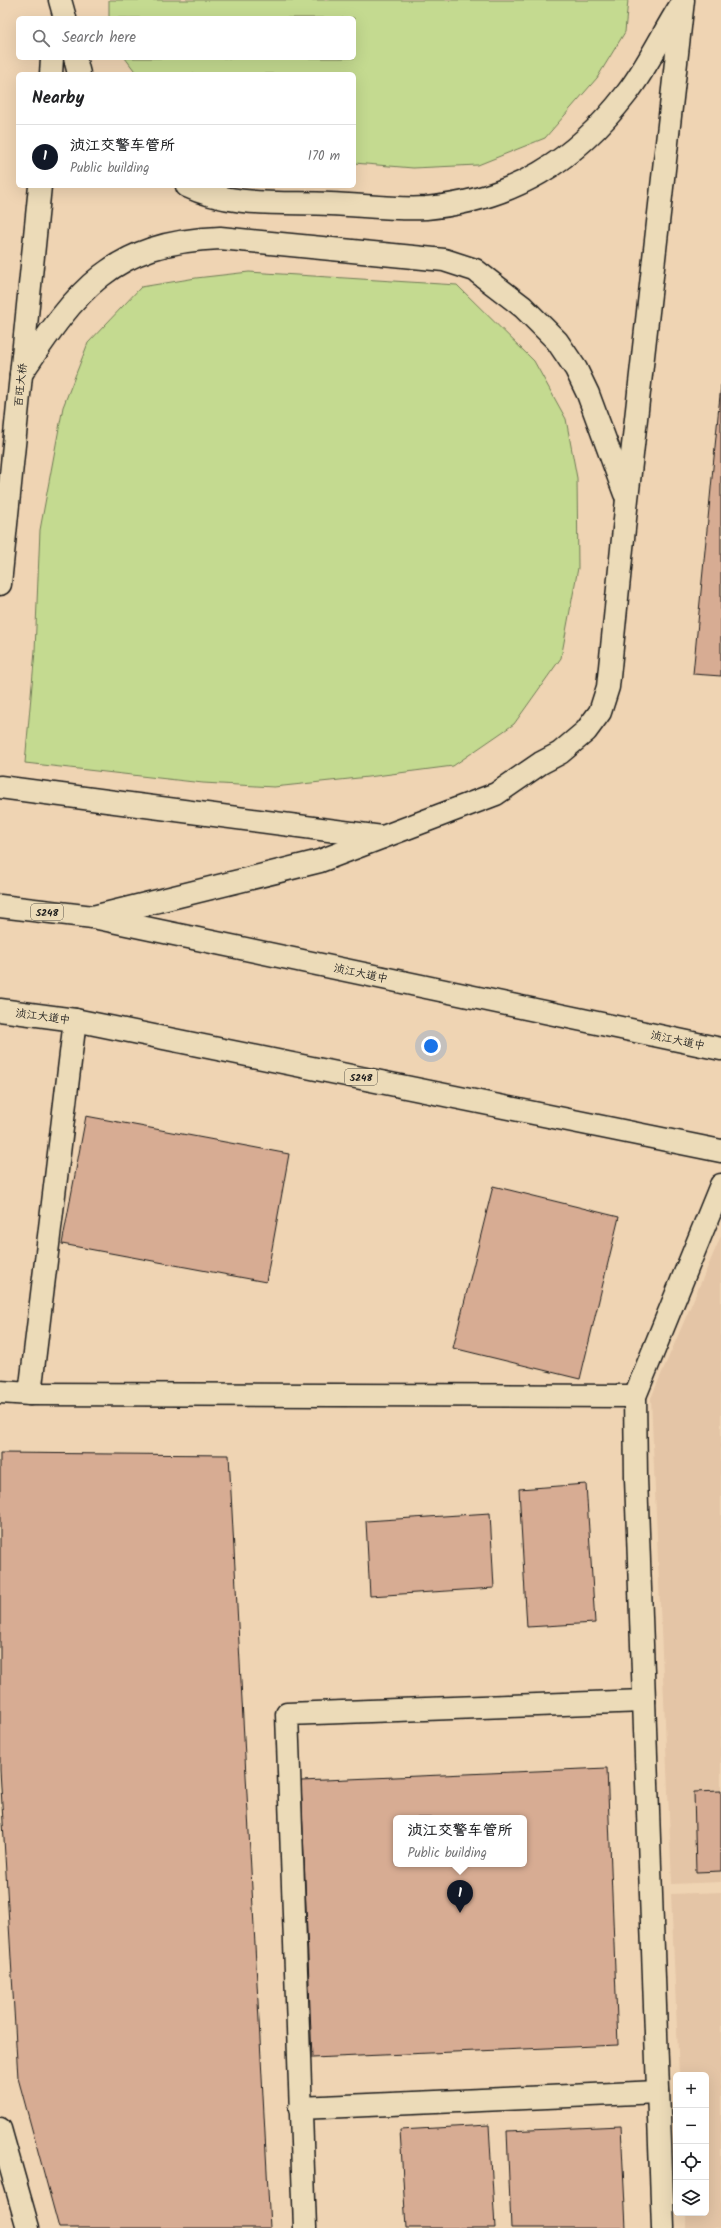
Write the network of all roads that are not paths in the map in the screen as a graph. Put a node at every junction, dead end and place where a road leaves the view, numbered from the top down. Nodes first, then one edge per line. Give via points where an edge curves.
1 (59, 0) edge
2 (682, 1) edge
3 (56, 16) edge
4 (64, 16) edge
5 (52, 60) edge
6 (76, 60) edge
7 (51, 72) edge
8 (78, 72) edge
9 (40, 188) edge
10 (193, 188) edge
11 (21, 374) junction
12 (627, 499) junction
13 (0, 584) edge
14 (0, 787) edge
15 (385, 837) junction
16 (0, 906) edge
17 (94, 917) junction
18 (0, 1010) edge
19 (75, 1020) junction
20 (721, 1049) edge
21 (721, 1151) edge
22 (721, 1185) edge
23 (0, 1392) edge
24 (30, 1394) junction
25 (635, 1396) junction
26 (644, 1701) junction
27 (658, 2092) junction
28 (300, 2108) junction
29 (0, 2129) edge
30 (28, 2228) edge
31 (305, 2228) edge
32 (663, 2228) edge

1 - 3 main road
1 - 4 main road
2 - 10 main road via 627,92 583,142 554,165 505,191 476,200 425,208 225,199
2 - 12 main road
5 - 7 main road
6 - 8 main road
9 - 11 main road, 百旺大桥
11 - 12 main road via 54,324 80,295 113,265 144,250 165,244 192,239 220,238 444,260 475,270 523,307 557,341 576,369 588,394
11 - 13 main road, 百旺大桥
12 - 15 main road via 608,687 600,712 586,730 560,753 496,794
14 - 15 main road
15 - 17 main road via 320,861
16 - 17 main road, 浈江大道中 / S248
17 - 20 main road, 浈江大道中 / S248
18 - 19 main road, 浈江大道中 / S248
19 - 21 main road, 浈江大道中 / S248
19 - 24 main road
22 - 25 main road
23 - 24 main road
24 - 25 main road
25 - 26 main road
26 - 27 main road
26 - 28 main road via 287,1714
27 - 28 main road
27 - 32 main road
28 - 31 main road
29 - 30 main road

